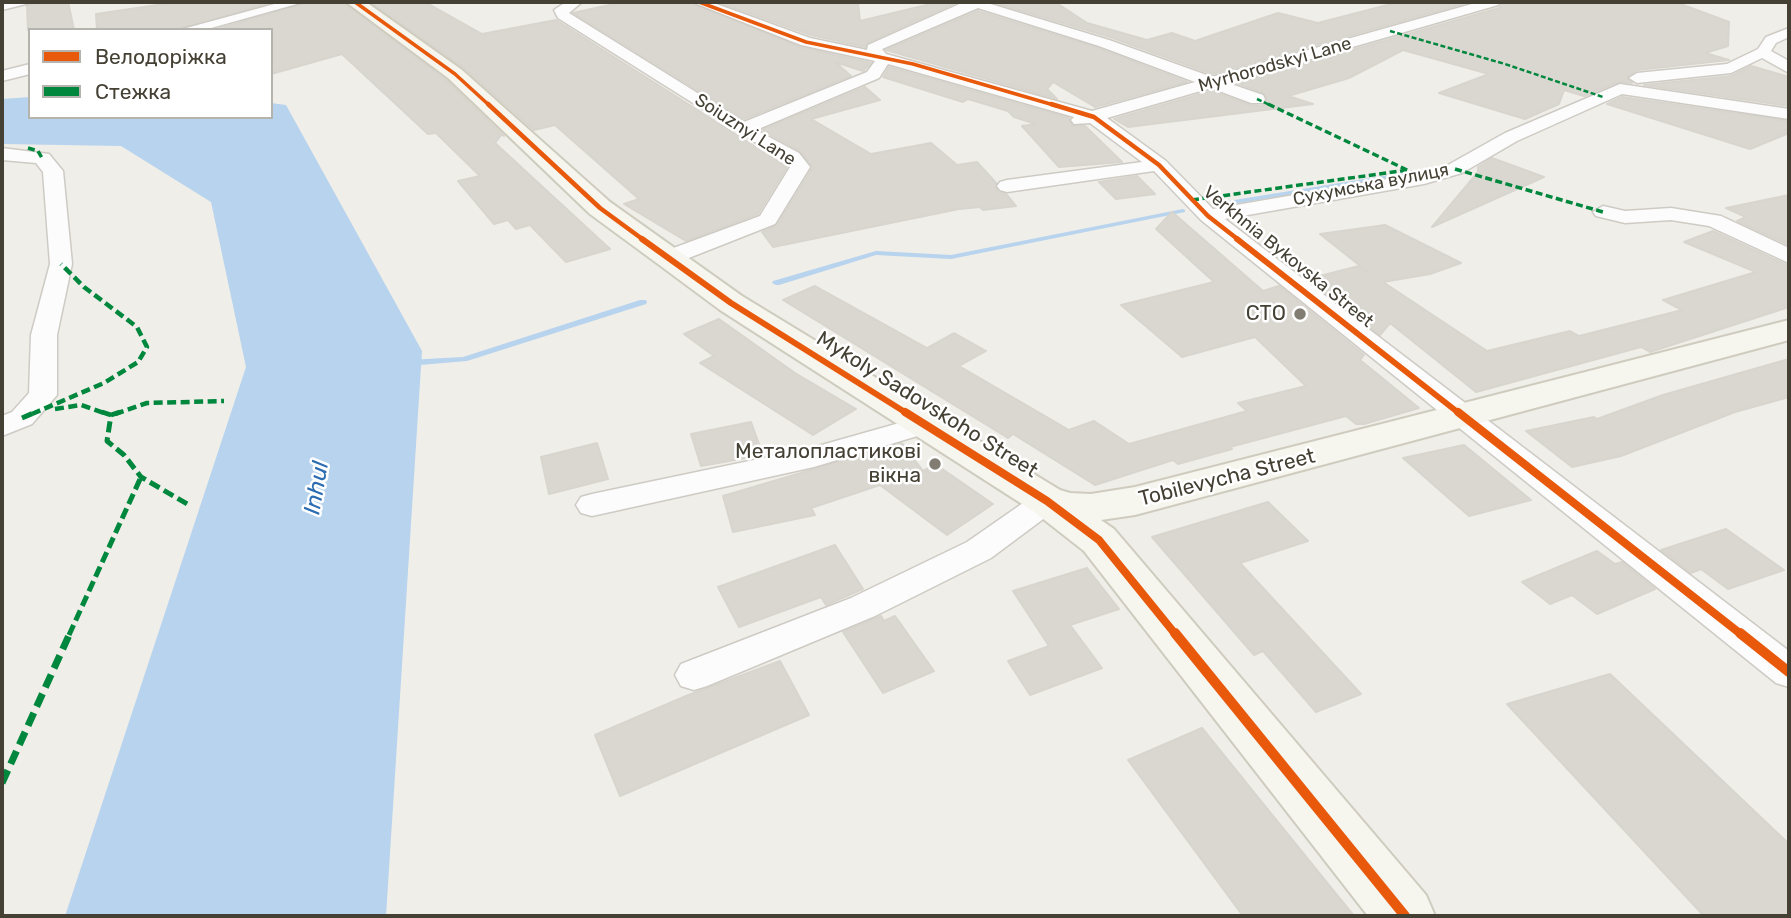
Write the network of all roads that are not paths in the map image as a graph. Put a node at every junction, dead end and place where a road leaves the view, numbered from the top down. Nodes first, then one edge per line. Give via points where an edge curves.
1 (27, 2) edge
2 (297, 2) edge
3 (355, 2) edge
4 (575, 2) edge
5 (699, 2) edge
6 (1493, 2) edge
7 (974, 3) edge
8 (2, 6) edge
9 (194, 28) edge
10 (1789, 32) edge
11 (1763, 52) junction
12 (883, 60) junction
13 (1789, 68) edge
14 (28, 70) edge
15 (2, 76) edge
16 (1217, 83) junction
17 (1597, 90) junction
18 (1257, 100) dead end
19 (1789, 114) edge
20 (1094, 117) junction
21 (1055, 126) dead end
22 (744, 128) junction
23 (2, 154) edge
24 (1159, 165) junction
25 (1007, 186) dead end
26 (1603, 212) dead end
27 (1208, 216) junction
28 (1789, 256) edge
29 (668, 258) junction
30 (1789, 330) edge
31 (1464, 417) junction
32 (12, 422) edge
33 (924, 425) junction
34 (1047, 501) junction
35 (592, 505) dead end
36 (1789, 672) edge
37 (694, 676) dead end
38 (1405, 916) edge

1 - 8 street
2 - 9 street
3 - 29 street, Mykoly Sadovskoho Street via 455,75 600,208
4 - 22 street, Soiuznyi Lane via 561,10 563,15
5 - 12 street, Verkhnia Bykovska Street via 806,41
6 - 16 street, Myrhorodskyi Lane
7 - 12 street via 873,48
7 - 16 street
10 - 11 street, Сухумська вулиця via 1771,40
11 - 13 street
11 - 17 street, Сухумська вулиця via 1731,68
12 - 20 street, Verkhnia Bykovska Street via 913,64
12 - 22 street via 873,75
14 - 15 street
16 - 18 street
16 - 20 street, Myrhorodskyi Lane
17 - 19 street via 1645,91
17 - 27 street, Сухумська вулиця via 1455,169
20 - 21 street, Myrhorodskyi Lane
20 - 24 street, Verkhnia Bykovska Street
22 - 29 street, Soiuznyi Lane via 792,157 800,167 792,181 768,220
23 - 32 street via 42,158 53,171 61,264 44,335 43,395
24 - 25 street
24 - 27 street, Verkhnia Bykovska Street
26 - 28 street via 1714,220
27 - 31 street, Verkhnia Bykovska Street
29 - 33 street, Mykoly Sadovskoho Street
30 - 31 street, Tobilevycha Street
31 - 34 street, Tobilevycha Street via 1110,507 1070,507
31 - 36 street, Verkhnia Bykovska Street
33 - 34 street, Mykoly Sadovskoho Street
33 - 35 street via 814,457
34 - 37 street via 979,550 863,607
34 - 38 street, Mykoly Sadovskoho Street via 1099,540

